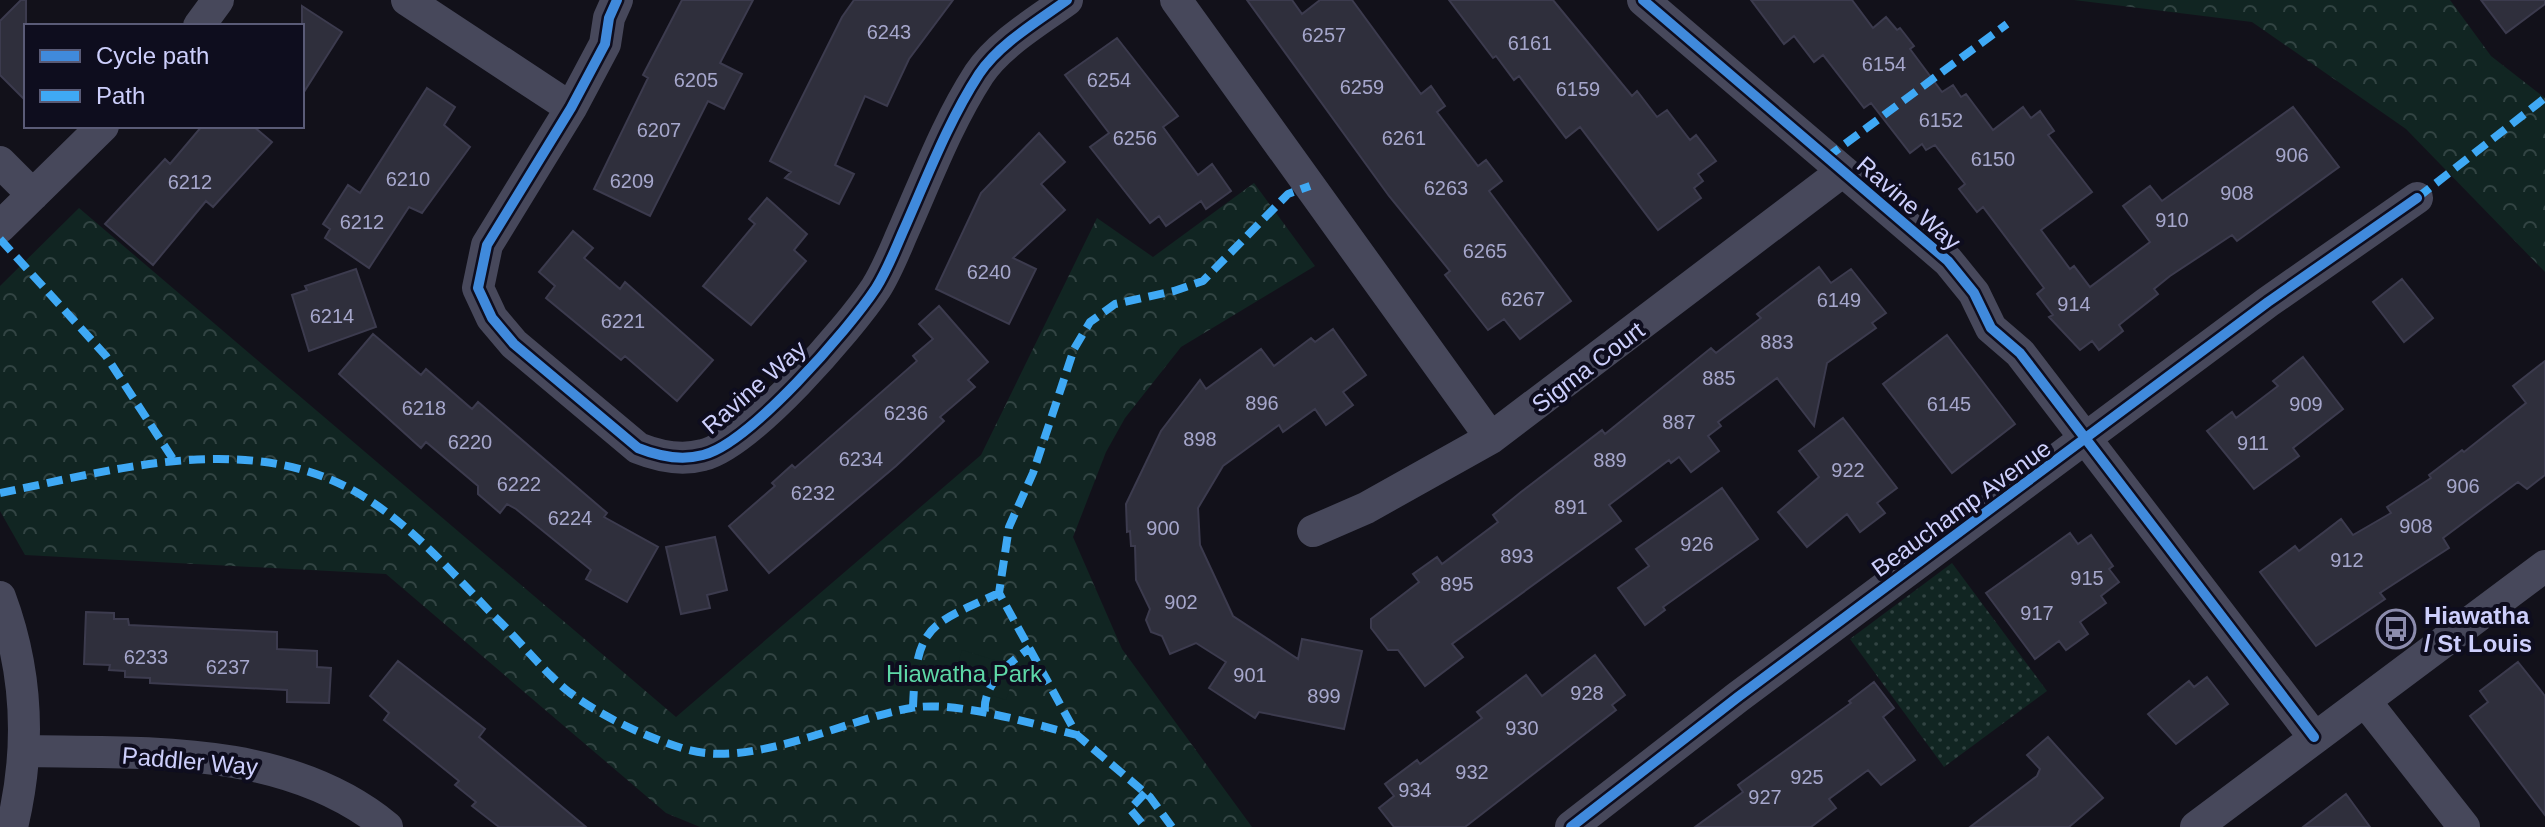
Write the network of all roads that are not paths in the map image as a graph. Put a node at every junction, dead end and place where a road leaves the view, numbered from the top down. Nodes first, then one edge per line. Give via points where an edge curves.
1 (218, 0) edge
2 (407, 0) edge
3 (617, 0) edge
4 (1067, 0) edge
5 (1176, 0) edge
6 (1643, 0) edge
7 (200, 24) edge
8 (571, 108) junction
9 (101, 128) edge
10 (0, 162) edge
11 (1843, 171) junction
12 (33, 195) junction
13 (2417, 198) dead end
14 (0, 227) edge
15 (1491, 438) junction
16 (2087, 439) junction
17 (1313, 531) dead end
18 (2545, 566) edge
19 (0, 597) edge
20 (2365, 701) junction
21 (2314, 737) junction
22 (25, 751) junction
23 (12, 827) edge
24 (387, 827) edge
25 (1571, 827) edge
26 (2196, 827) edge
27 (2464, 827) edge

1 - 7 street
2 - 8 street
3 - 8 street, Ravine Way via 605,44
4 - 8 street, Ravine Way via 981,70 955,113 888,264 861,307 794,385 726,445 704,455 657,456 638,448 514,344 492,318 478,288 487,245
5 - 15 street
6 - 11 street, Ravine Way
9 - 12 street
10 - 12 street
11 - 15 street, Sigma Court
11 - 16 street, Ravine Way via 1948,261 1974,293 1991,328 2020,353
12 - 14 street
13 - 16 street, Beauchamp Avenue
15 - 17 street, Sigma Court via 1366,508
16 - 21 street, Ravine Way
16 - 25 street, Beauchamp Avenue
18 - 20 street
19 - 22 street via 21,666
20 - 21 street
20 - 27 street
21 - 26 street
22 - 23 street
22 - 24 street, Paddler Way via 256,765 322,786

